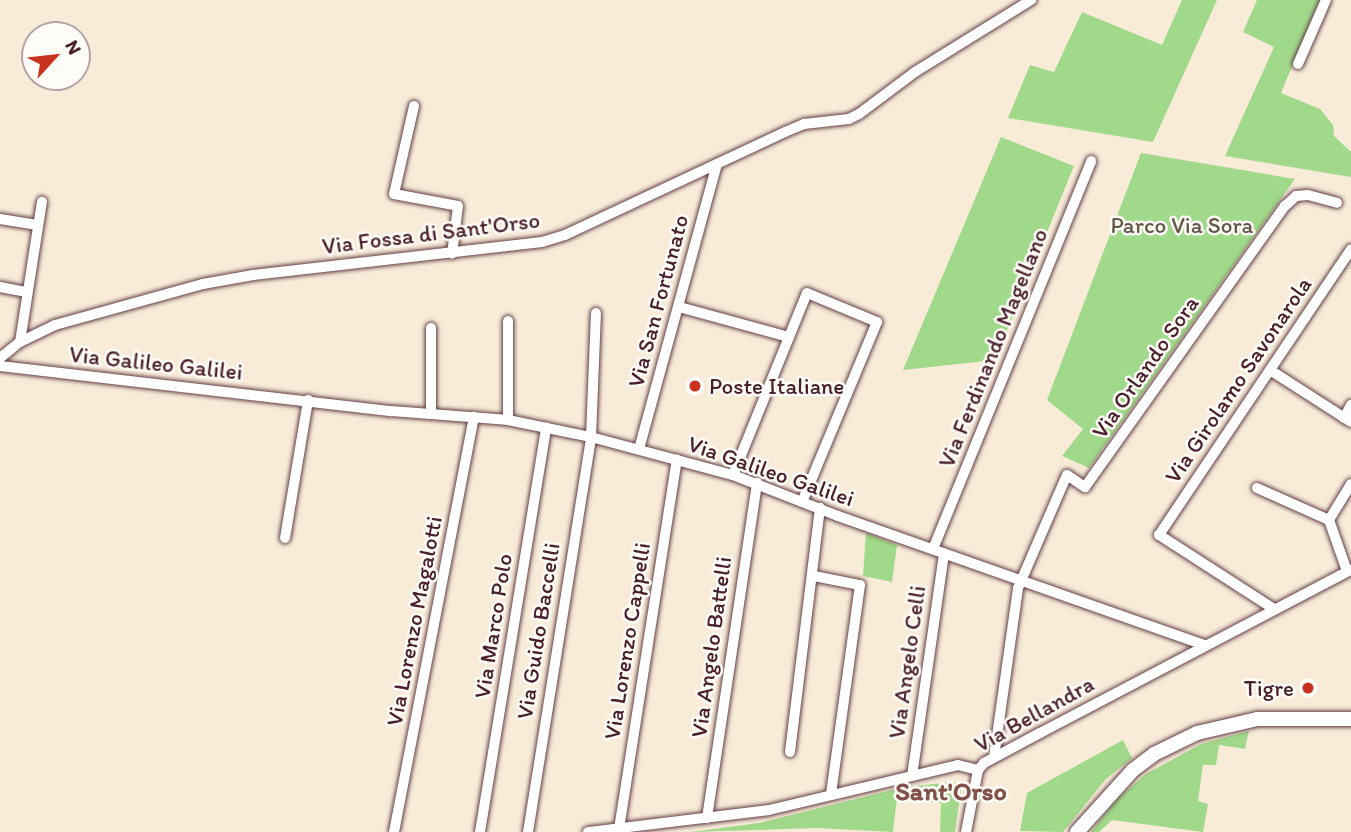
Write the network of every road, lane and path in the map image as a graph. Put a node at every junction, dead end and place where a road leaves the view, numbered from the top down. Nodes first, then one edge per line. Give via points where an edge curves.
1 (1031, 0) edge
2 (1326, 0) edge
3 (1298, 64) dead end
4 (414, 106) dead end
5 (1091, 162) dead end
6 (717, 164) junction
7 (42, 202) dead end
8 (1337, 203) dead end
9 (0, 219) edge
10 (38, 225) junction
11 (1351, 248) edge
12 (452, 254) junction
13 (0, 287) edge
14 (26, 292) junction
15 (679, 307) junction
16 (596, 313) dead end
17 (508, 321) dead end
18 (431, 328) dead end
19 (789, 337) junction
20 (20, 342) junction
21 (0, 358) edge
22 (0, 366) edge
23 (1270, 370) junction
24 (308, 400) junction
25 (1351, 405) edge
26 (431, 414) junction
27 (474, 417) junction
28 (508, 419) junction
29 (1348, 420) edge
30 (547, 427) junction
31 (590, 436) junction
32 (639, 449) junction
33 (677, 460) junction
34 (733, 475) junction
35 (757, 483) junction
36 (1351, 484) edge
37 (1257, 488) dead end
38 (802, 502) junction
39 (820, 508) junction
40 (1329, 520) junction
41 (285, 538) dead end
42 (938, 551) junction
43 (1349, 570) edge
44 (814, 576) junction
45 (1022, 580) junction
46 (1274, 609) junction
47 (1205, 645) junction
48 (1351, 719) edge
49 (790, 752) dead end
50 (994, 757) junction
51 (978, 770) junction
52 (912, 776) junction
53 (831, 794) junction
54 (707, 818) junction
55 (619, 828) junction
56 (967, 830) edge
57 (394, 832) edge
58 (480, 832) edge
59 (528, 832) edge
60 (588, 832) edge
61 (1077, 832) edge

1 - 6 street, Via Fossa di Sant'Orso via 915,72 859,114 804,124
2 - 3 street
4 - 12 street via 394,194 458,206
5 - 42 street, Via Ferdinando Magellano
6 - 12 street, Via Fossa di Sant'Orso via 565,235
6 - 15 street, Via San Fortunato
7 - 10 street
8 - 45 street, Via Orlando Sora via 1307,195 1296,196 1285,206 1085,487 1067,475
9 - 10 street
10 - 14 street
11 - 23 street, Via Girolamo Savonarola
12 - 20 street, Via Fossa di Sant'Orso via 203,284 82,316
13 - 14 street
14 - 20 street
15 - 19 street
15 - 32 street, Via San Fortunato
16 - 31 street, Via Guido Baccelli
17 - 28 street
18 - 26 street
19 - 34 street
19 - 38 street via 807,293 877,322
20 - 21 street, Via Fossa di Sant'Orso
22 - 24 street, Via Galileo Galilei
23 - 29 street
23 - 46 street, Via Girolamo Savonarola via 1159,535
24 - 26 street, Via Galileo Galilei
24 - 41 street
25 - 29 street
26 - 27 street, Via Galileo Galilei
27 - 28 street, Via Galileo Galilei
27 - 57 street, Via Lorenzo Magalotti
28 - 30 street, Via Galileo Galilei
30 - 31 street, Via Galileo Galilei
30 - 58 street, Via Marco Polo
31 - 32 street, Via Galileo Galilei
31 - 59 street, Via Guido Baccelli
32 - 33 street, Via Galileo Galilei
33 - 34 street, Via Galileo Galilei
33 - 55 street, Via Lorenzo Cappelli
34 - 35 street, Via Galileo Galilei
35 - 38 street, Via Galileo Galilei
35 - 54 street, Via Angelo Battelli
36 - 40 street
37 - 40 street
38 - 39 street, Via Galileo Galilei
39 - 42 street, Via Galileo Galilei
39 - 44 street
40 - 43 street
42 - 45 street, Via Galileo Galilei
42 - 52 street, Via Angelo Celli
43 - 46 street, Via Bellandra
44 - 49 street
44 - 53 street via 860,585
45 - 47 street, Via Galileo Galilei
45 - 50 street
46 - 47 street, Via Bellandra
47 - 50 street, Via Bellandra
48 - 61 main road via 1257,719 1197,733 1133,770
50 - 51 street, Via Bellandra
51 - 52 street, Via Bellandra via 958,765
51 - 56 street
52 - 53 street, Via Bellandra
53 - 54 street, Via Bellandra via 769,810
54 - 55 street, Via Bellandra
55 - 60 street, Via Bellandra

